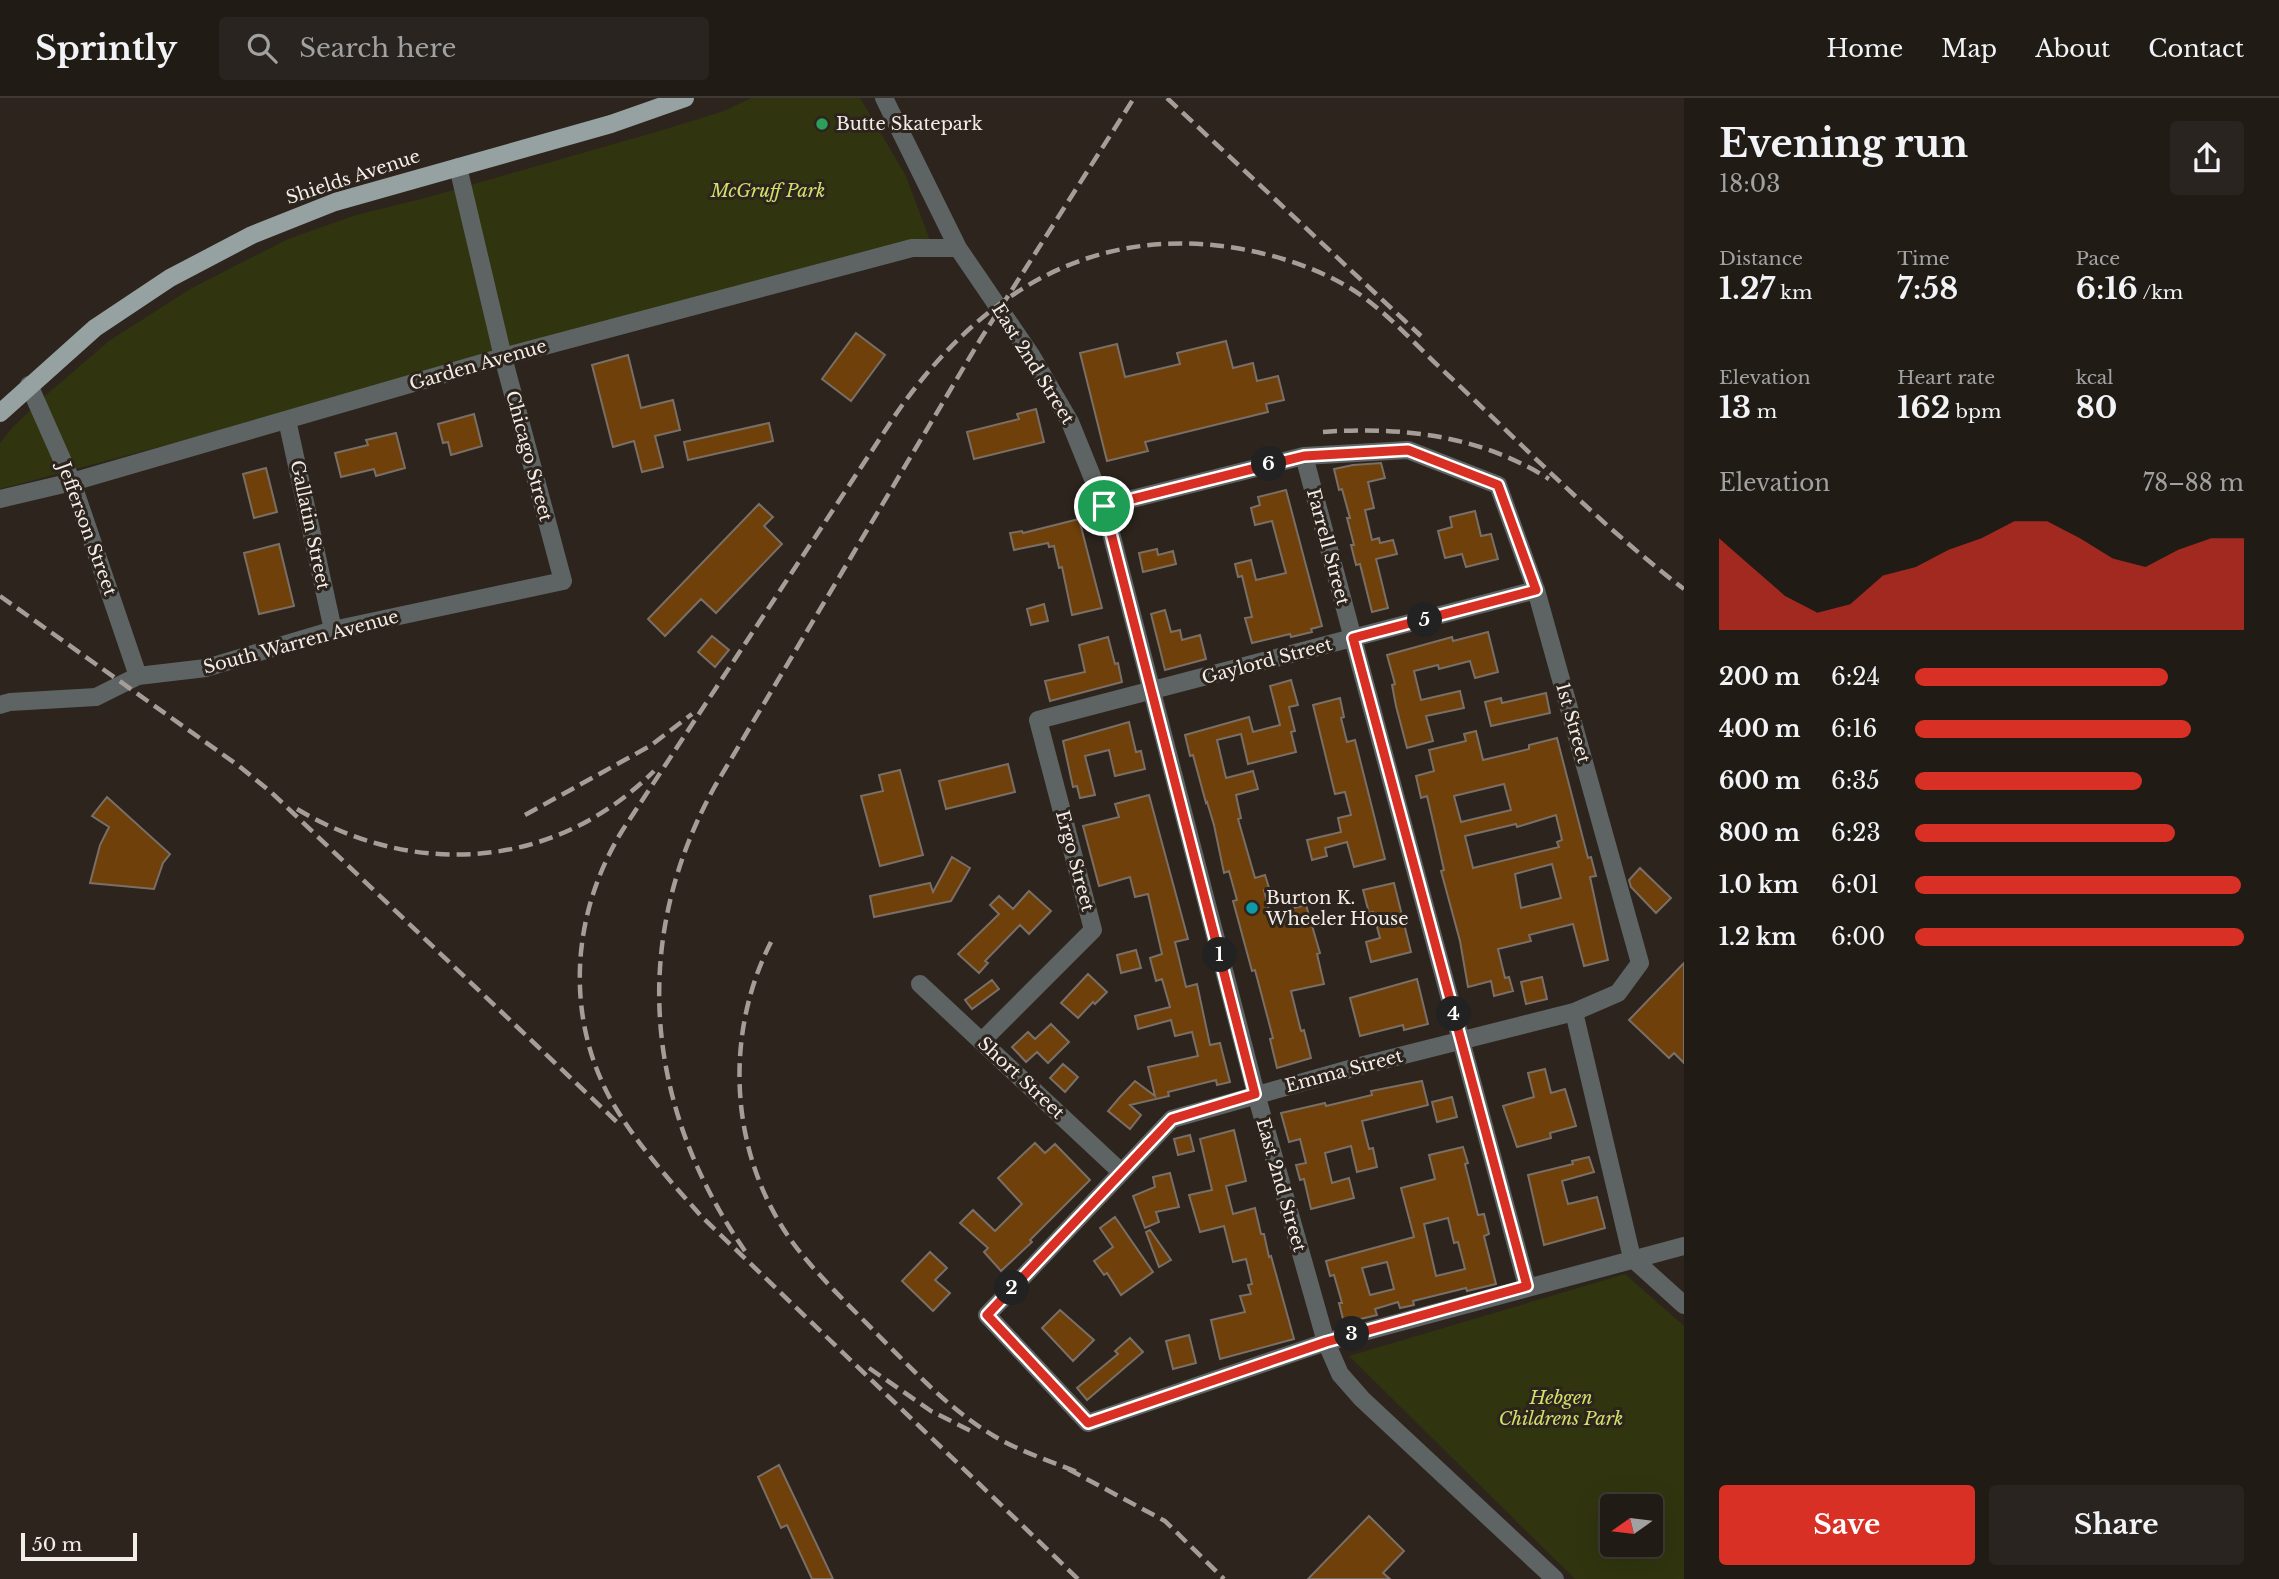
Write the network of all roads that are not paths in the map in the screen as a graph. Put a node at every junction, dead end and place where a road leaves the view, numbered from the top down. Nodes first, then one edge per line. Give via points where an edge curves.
1 (685, 98) edge
2 (884, 98) edge
3 (458, 167) junction
4 (958, 248) junction
5 (503, 357) junction
6 (29, 385) junction
7 (0, 413) edge
8 (288, 420) junction
9 (1304, 456) junction
10 (72, 482) junction
11 (0, 499) edge
12 (1104, 506) junction
13 (563, 581) joint
14 (1536, 590) junction
15 (333, 631) junction
16 (1353, 638) junction
17 (138, 676) junction
18 (1152, 691) junction
19 (0, 705) edge
20 (1038, 720) joint
21 (1640, 963) joint
22 (920, 984) dead end
23 (1574, 1013) junction
24 (1461, 1040) junction
25 (982, 1041) junction
26 (1255, 1094) junction
27 (1121, 1172) junction
28 (1684, 1246) edge
29 (1632, 1258) junction
30 (1527, 1286) junction
31 (1684, 1305) edge
32 (1326, 1342) junction
33 (1555, 1579) edge

1 - 3 main road, Shields Avenue
2 - 4 street, East 2nd Street
3 - 5 street, Chicago Street
3 - 6 main road, Shields Avenue via 335,202 252,235 170,278 95,328
4 - 5 street, Garden Avenue via 912,248
4 - 12 street, East 2nd Street via 1052,389
5 - 8 street, Garden Avenue
5 - 13 street, Chicago Street
6 - 7 main road, Shields Avenue
6 - 10 street, Jefferson Street
8 - 10 street, Garden Avenue
8 - 15 street, Gallatin Street
9 - 12 street
9 - 14 street, 1st Street via 1408,450 1498,485
9 - 16 street, Farrell Street
10 - 11 street, Garden Avenue
10 - 17 street, Jefferson Street
12 - 18 street, East 2nd Street
13 - 15 street, South Warren Avenue
14 - 16 street, Gaylord Street
14 - 21 street, 1st Street
15 - 17 street, South Warren Avenue via 206,668
16 - 18 street, Gaylord Street
16 - 24 street, Farrell Street
17 - 19 street, South Warren Avenue via 96,697
18 - 20 street, Gaylord Street
18 - 26 street, East 2nd Street
20 - 25 street, Ergo Street via 1093,930
21 - 23 street, Emma Street via 1618,993
22 - 25 street, Short Street
23 - 24 street, Emma Street
23 - 29 street
24 - 26 street, Emma Street
24 - 30 street, Farrell Street
25 - 27 street, Short Street
26 - 27 street, Emma Street via 1172,1119
26 - 32 street, East 2nd Street
27 - 32 street, Emma Street via 987,1315 1088,1423
28 - 29 street
29 - 30 street
29 - 31 street
30 - 32 street
32 - 33 street, East 2nd Street via 1340,1374 1362,1399

